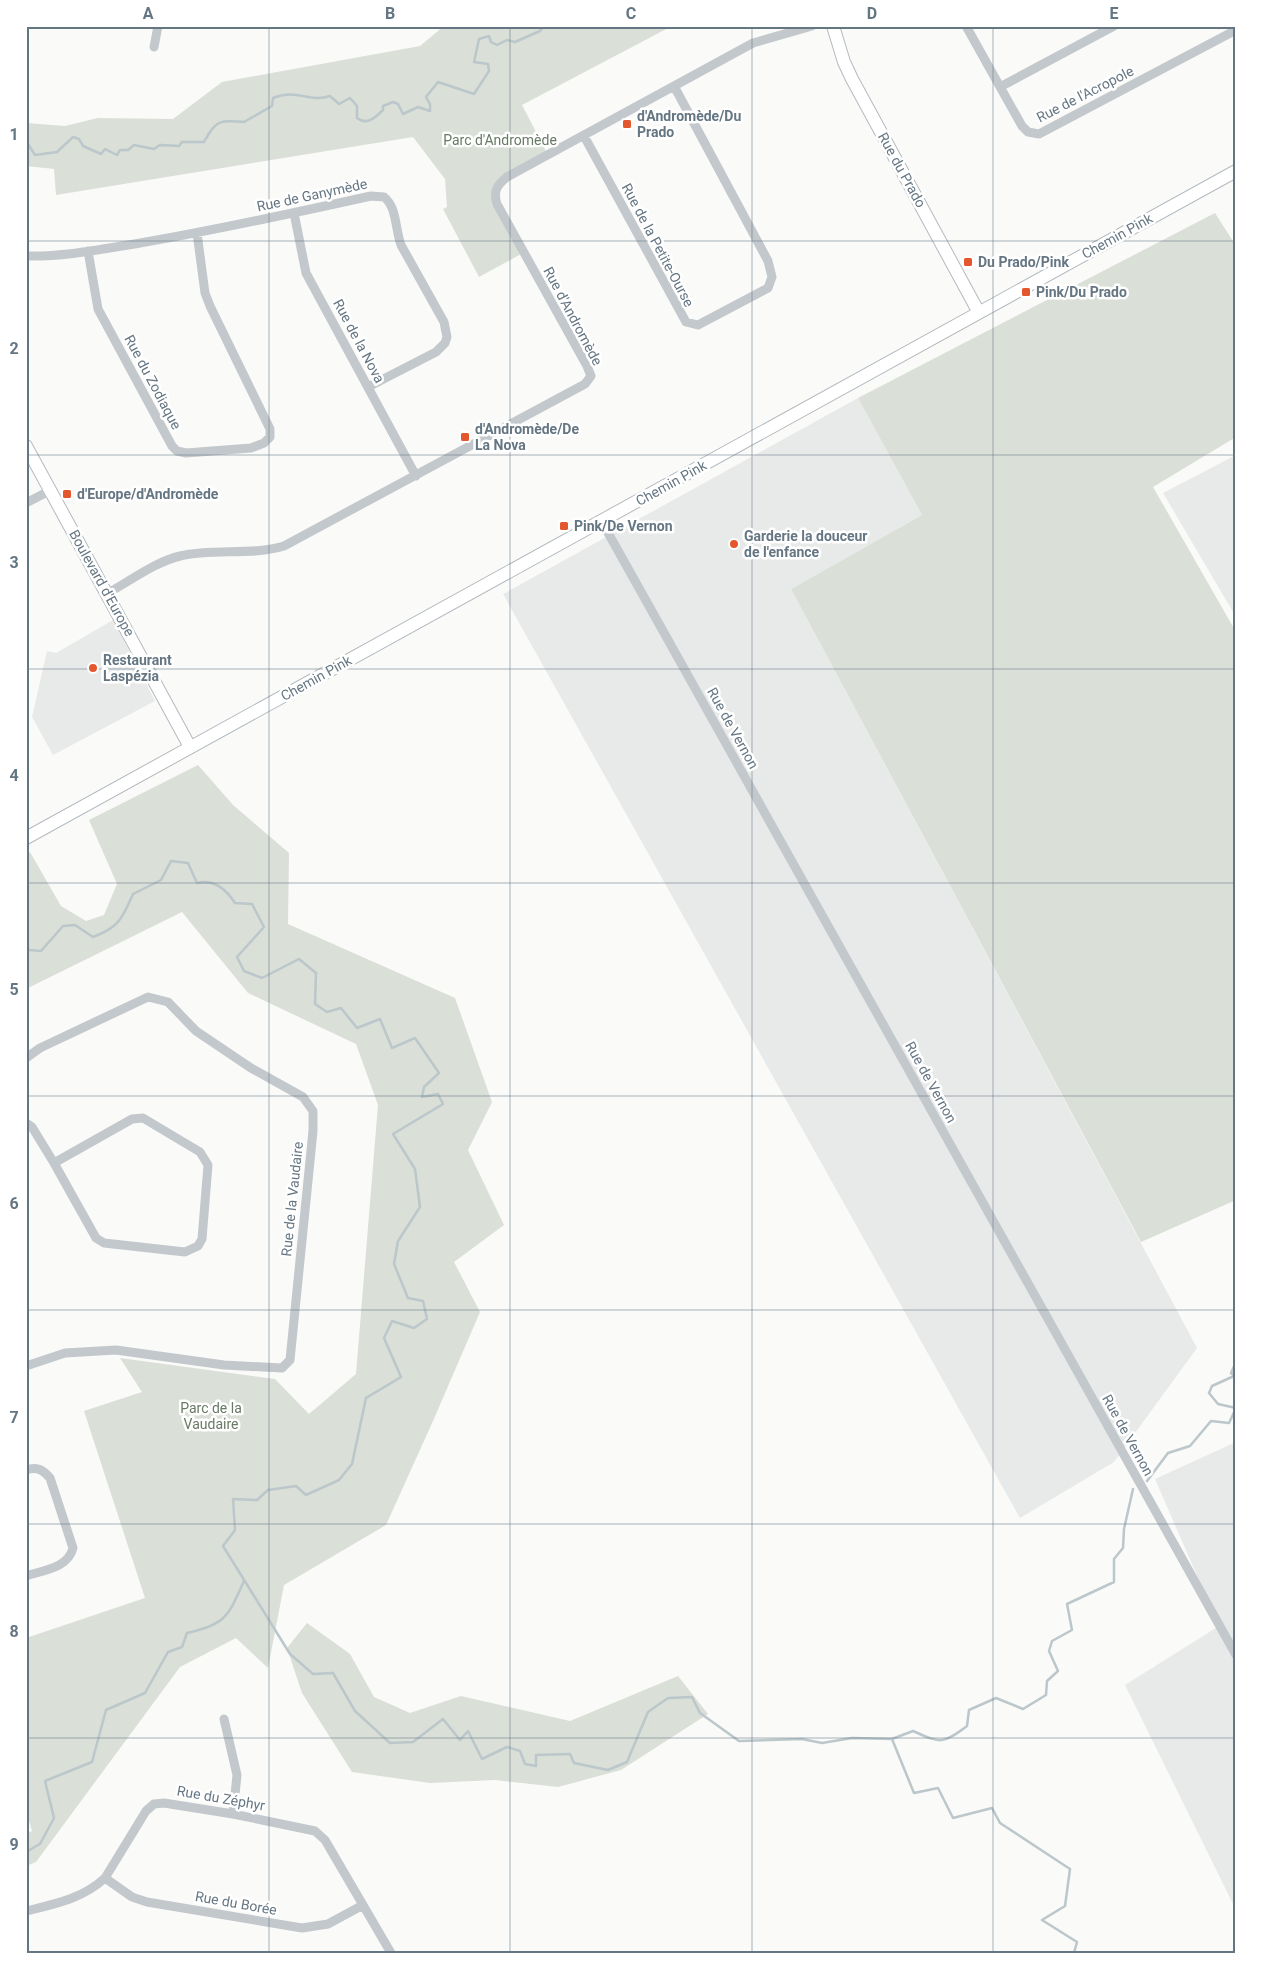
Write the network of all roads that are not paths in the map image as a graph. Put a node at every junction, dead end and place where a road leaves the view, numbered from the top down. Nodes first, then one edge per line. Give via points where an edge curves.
1 (158, 26) edge
2 (812, 26) edge
3 (832, 26) edge
4 (966, 26) edge
5 (1114, 26) edge
6 (1236, 30) edge
7 (154, 47) dead end
8 (674, 86) junction
9 (1000, 87) junction
10 (584, 136) junction
11 (1236, 171) edge
12 (294, 213) junction
13 (196, 233) junction
14 (88, 251) junction
15 (26, 256) edge
16 (978, 311) junction
17 (368, 387) junction
18 (26, 446) edge
19 (416, 476) junction
20 (51, 490) junction
21 (26, 502) edge
22 (602, 522) junction
23 (108, 593) junction
24 (190, 747) junction
25 (26, 838) edge
26 (26, 1058) edge
27 (26, 1123) edge
28 (54, 1163) junction
29 (26, 1366) edge
30 (26, 1470) edge
31 (26, 1576) edge
32 (1236, 1655) edge
33 (224, 1719) dead end
34 (233, 1814) junction
35 (105, 1878) junction
36 (363, 1905) junction
37 (26, 1911) edge
38 (391, 1953) edge

1 - 7 street
2 - 8 street, Rue d'Andromède via 760,40
3 - 16 main road, Rue du Prado via 852,79
4 - 9 street, Rue de l'Acropole
5 - 9 street
6 - 9 street, Rue de l'Acropole via 1039,134 1028,132 1022,126
8 - 10 street, Rue d'Andromède
8 - 10 street, Rue de la Petite-Ourse via 768,261 772,277 768,288 698,325 686,322
10 - 19 street, Rue d'Andromède via 507,177 497,186 495,197 590,376 585,384
11 - 16 main road, Chemin Pink
12 - 13 street, Rue de Ganymède
12 - 17 street, Rue de la Nova via 306,273
12 - 17 street, Rue de Ganymède via 371,196 384,197 391,206 401,244 447,329 441,348
13 - 14 street, Rue de Ganymède
13 - 14 street, Rue du Zodiaque via 205,293 270,429 270,437 258,446 186,453 172,446 98,309
14 - 15 street, Rue de Ganymède via 49,257
16 - 22 main road, Chemin Pink
17 - 19 street, Rue de la Nova
18 - 20 main road, Boulevard d'Europe
19 - 23 street, Rue d'Andromède via 284,546 181,556
20 - 21 street
20 - 23 main road, Boulevard d'Europe
22 - 24 main road, Chemin Pink
22 - 32 street, Rue de Vernon
23 - 24 main road, Boulevard d'Europe
24 - 25 main road, Chemin Pink
26 - 29 street, Rue de la Vaudaire via 40,1048 148,997 162,1000 168,1002 196,1031 251,1068 303,1097 313,1111 313,1131 290,1360 282,1368 224,1365 116,1350 65,1353
27 - 28 street via 32,1127
28 - 28 street via 96,1238 104,1243 185,1252 198,1246 202,1239 208,1165 200,1152 143,1118 132,1118
30 - 31 street via 43,1470 50,1478 73,1548 66,1562
33 - 34 street via 237,1775
34 - 35 street, Rue du Zéphyr via 154,1804 146,1810
34 - 36 street, Rue du Zéphyr via 315,1831 325,1840
35 - 36 street, Rue du Borée via 132,1897 148,1902 302,1928 328,1924
35 - 37 street, Rue du Zéphyr via 79,1896
36 - 38 street, Rue du Zéphyr

